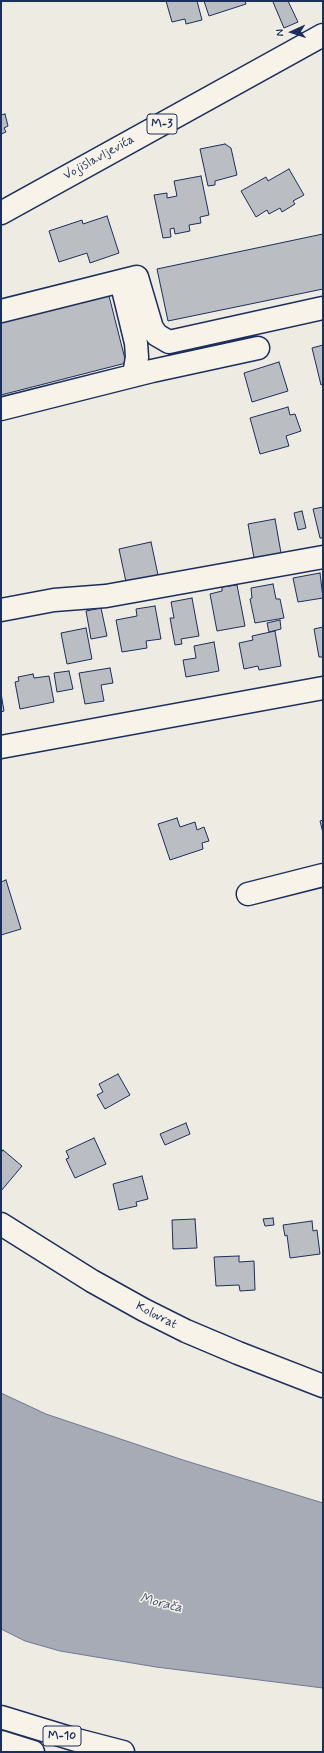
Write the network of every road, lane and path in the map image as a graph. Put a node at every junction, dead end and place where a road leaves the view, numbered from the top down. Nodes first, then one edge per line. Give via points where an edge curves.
1 (323, 35) edge
2 (1, 213) edge
3 (121, 281) junction
4 (323, 308) edge
5 (1, 311) edge
6 (169, 342) junction
7 (258, 348) dead end
8 (144, 373) junction
9 (1, 408) edge
10 (323, 556) edge
11 (1, 610) edge
12 (323, 688) edge
13 (1, 747) edge
14 (323, 875) edge
15 (248, 894) dead end
16 (1, 1224) edge
17 (323, 1386) edge
18 (1, 1717) edge
19 (1, 1742) edge
20 (33, 1752) edge
21 (123, 1752) edge

1 - 2 street, Vojislavljevića / M-3
3 - 5 street
3 - 6 street via 137,277 152,328 157,336
3 - 8 street via 136,343 135,369
4 - 6 street
6 - 8 street
7 - 8 street
8 - 9 street
10 - 11 street via 106,596 54,600
12 - 13 street
14 - 15 street
16 - 17 street, Kolovrat via 144,1310 186,1331
18 - 21 street, M-10 via 73,1740
19 - 20 street, M-10

